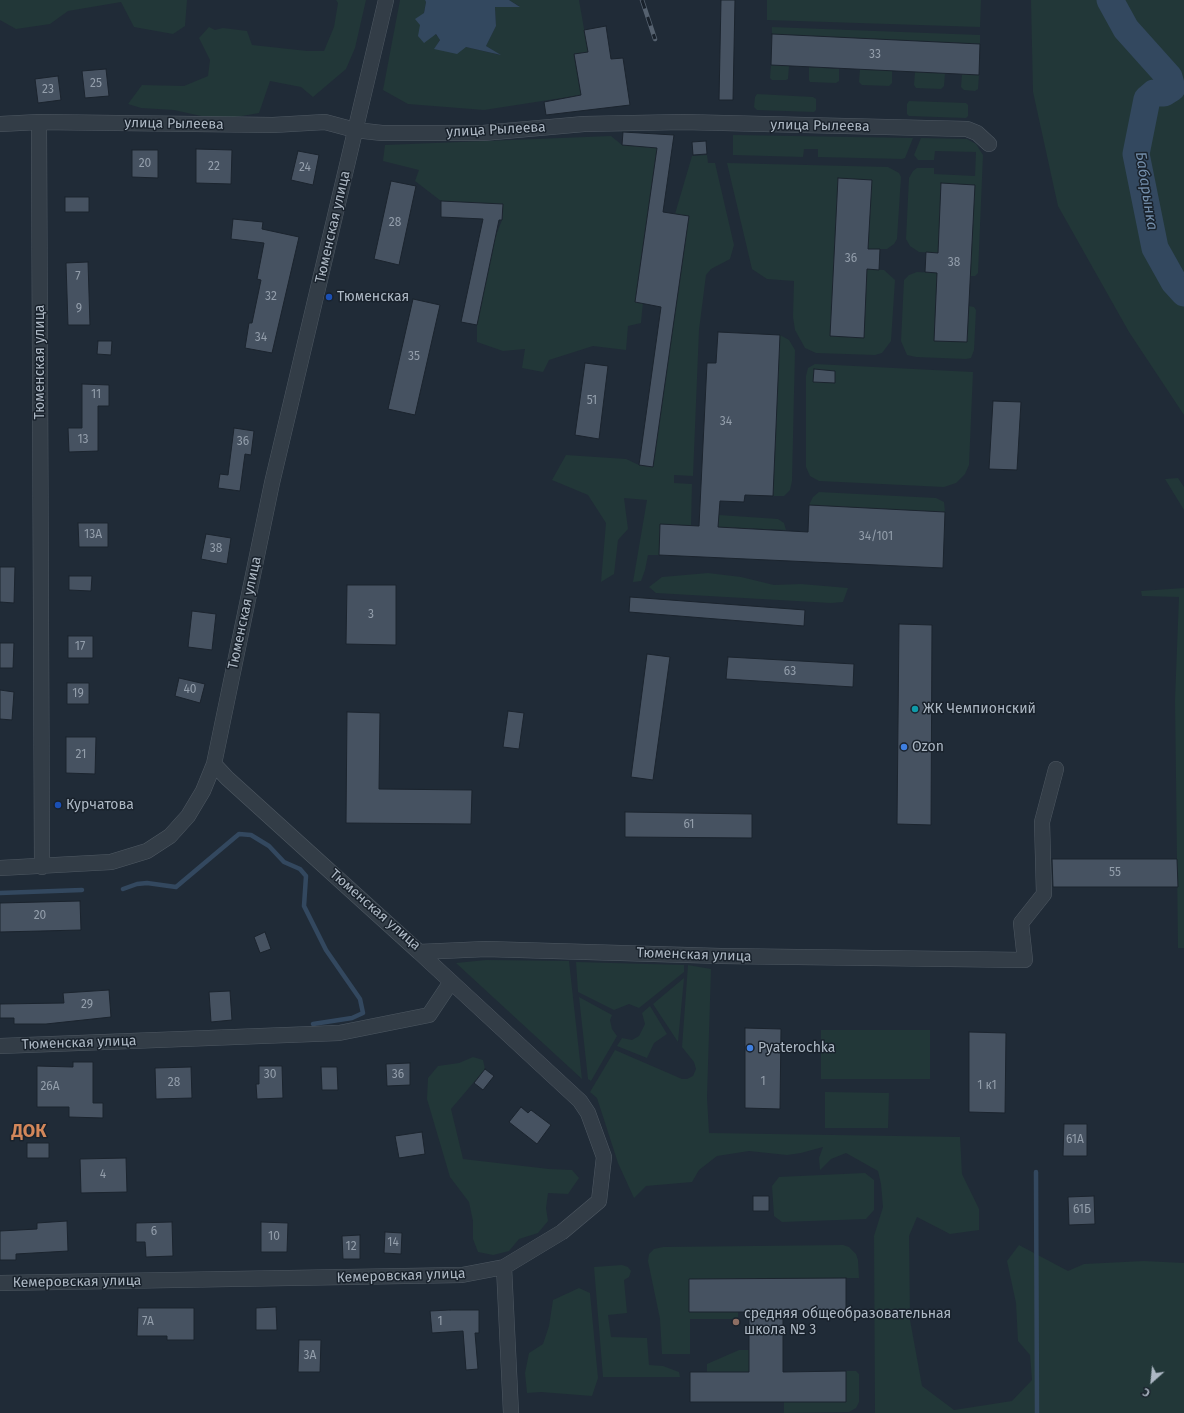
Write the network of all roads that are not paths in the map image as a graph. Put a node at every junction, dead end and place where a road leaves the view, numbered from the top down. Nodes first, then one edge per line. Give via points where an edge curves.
1 (386, 0) edge
2 (39, 122) junction
3 (0, 124) edge
4 (355, 130) junction
5 (989, 144) dead end
6 (214, 764) junction
7 (1056, 769) dead end
8 (42, 866) junction
9 (0, 868) edge
10 (419, 952) junction
11 (451, 982) junction
12 (0, 1046) edge
13 (504, 1267) junction
14 (0, 1283) edge
15 (511, 1413) edge

1 - 4 street, Тюменская улица
2 - 3 street, улица Рылеева
2 - 4 street, улица Рылеева via 273,125 325,122
2 - 8 street, Тюменская улица
4 - 5 street, улица Рылеева via 382,133 483,132 584,124 683,122 967,129 977,133
4 - 6 street, Тюменская улица via 272,483
6 - 8 street via 188,816 170,836 147,852 111,862
6 - 10 street, Тюменская улица
7 - 10 street, Тюменская улица via 1042,822 1044,894 1021,923 1025,960 721,956 486,949
8 - 9 street
10 - 11 street, Кемеровская улица
11 - 12 street, Тюменская улица via 429,1014 339,1033
11 - 13 street, Кемеровская улица via 580,1101 591,1118 604,1156 598,1201 562,1232
13 - 14 street, Кемеровская улица via 462,1275
13 - 15 street

